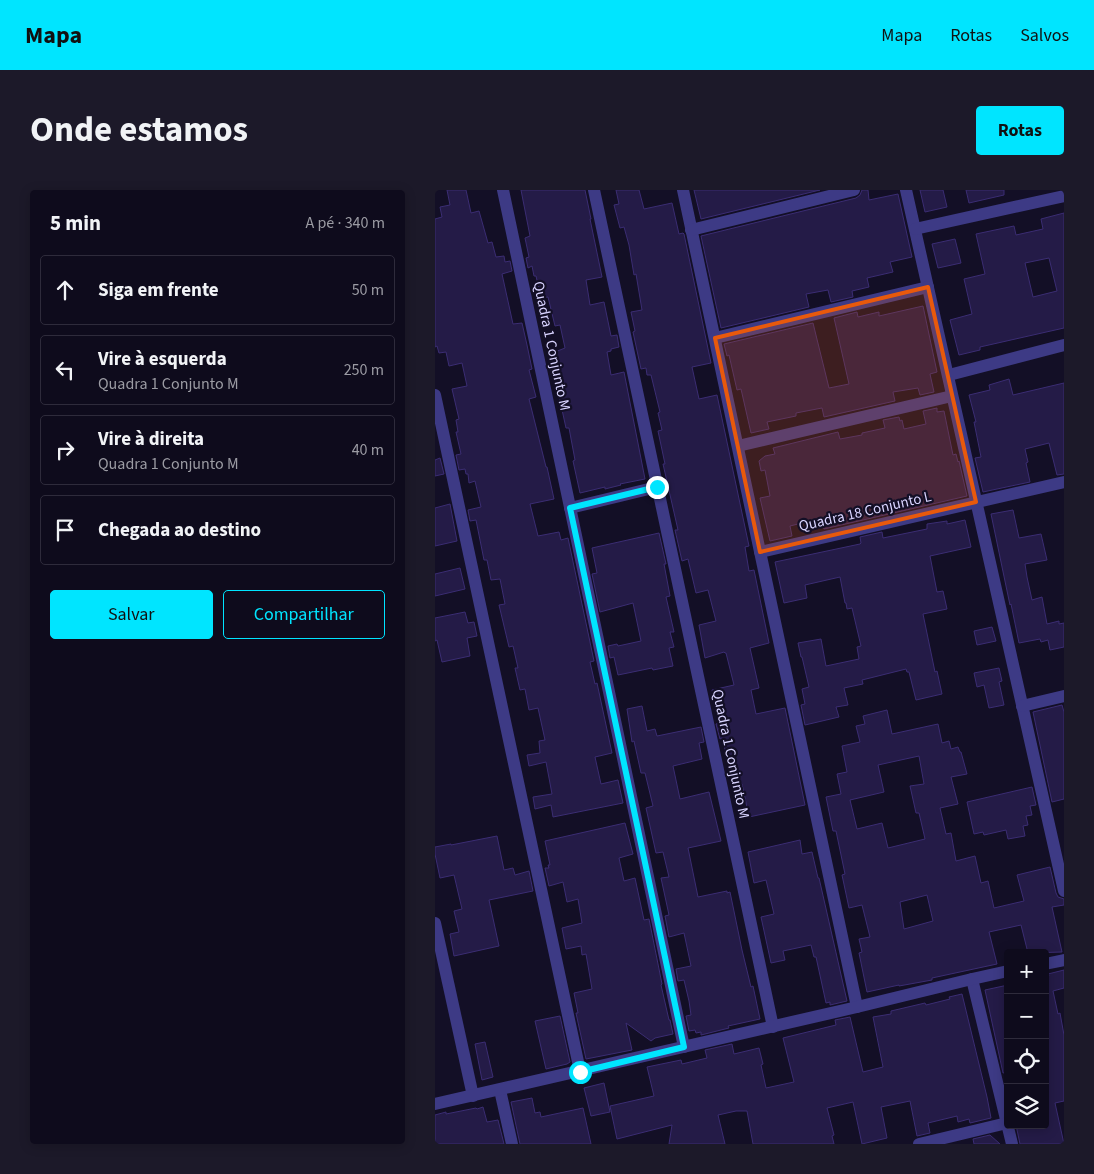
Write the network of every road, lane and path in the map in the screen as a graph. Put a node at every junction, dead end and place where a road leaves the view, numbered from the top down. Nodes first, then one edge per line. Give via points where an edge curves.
1 (503, 190) edge
2 (593, 190) edge
3 (683, 190) edge
4 (854, 190) edge
5 (906, 190) edge
6 (1064, 196) edge
7 (915, 229) junction
8 (691, 230) junction
9 (928, 287) junction
10 (715, 338) junction
11 (1064, 345) edge
12 (949, 376) junction
13 (435, 395) edge
14 (952, 396) junction
15 (737, 446) junction
16 (1064, 482) edge
17 (657, 487) junction
18 (976, 502) junction
19 (570, 508) junction
20 (760, 552) junction
21 (1064, 696) edge
22 (1022, 706) junction
23 (1064, 832) edge
24 (1051, 835) junction
25 (1064, 891) edge
26 (435, 923) edge
27 (1064, 960) edge
28 (1049, 963) edge
29 (1004, 972) edge
30 (972, 979) junction
31 (857, 1007) junction
32 (773, 1027) junction
33 (684, 1047) junction
34 (580, 1072) junction
35 (500, 1090) junction
36 (473, 1096) junction
37 (435, 1104) edge
38 (1004, 1111) edge
39 (1004, 1124) edge
40 (1008, 1129) edge
41 (511, 1144) edge
42 (919, 1144) edge
43 (1012, 1144) edge

1 - 19 street, Quadra 1 Conjunto M
2 - 17 street, Quadra 1 Conjunto M
3 - 8 street
4 - 8 street
5 - 7 street
6 - 7 street
7 - 9 street
8 - 10 street
9 - 10 street
9 - 12 street
10 - 15 street
11 - 12 street
12 - 14 street
13 - 34 street
14 - 15 street
14 - 18 street
15 - 20 street
16 - 18 street, Quadra 18 Conjunto L
17 - 19 street
17 - 32 street, Quadra 1 Conjunto M
18 - 20 street, Quadra 18 Conjunto L
18 - 22 street
19 - 33 street, Quadra 1 Conjunto M
20 - 31 street
21 - 22 street
22 - 24 street
23 - 24 street
24 - 25 street
26 - 36 street
27 - 28 street
29 - 30 street
30 - 31 street
30 - 38 street
31 - 32 street
32 - 33 street
33 - 34 street
34 - 35 street
35 - 36 street
35 - 41 street
36 - 37 street
39 - 42 street
40 - 43 street

